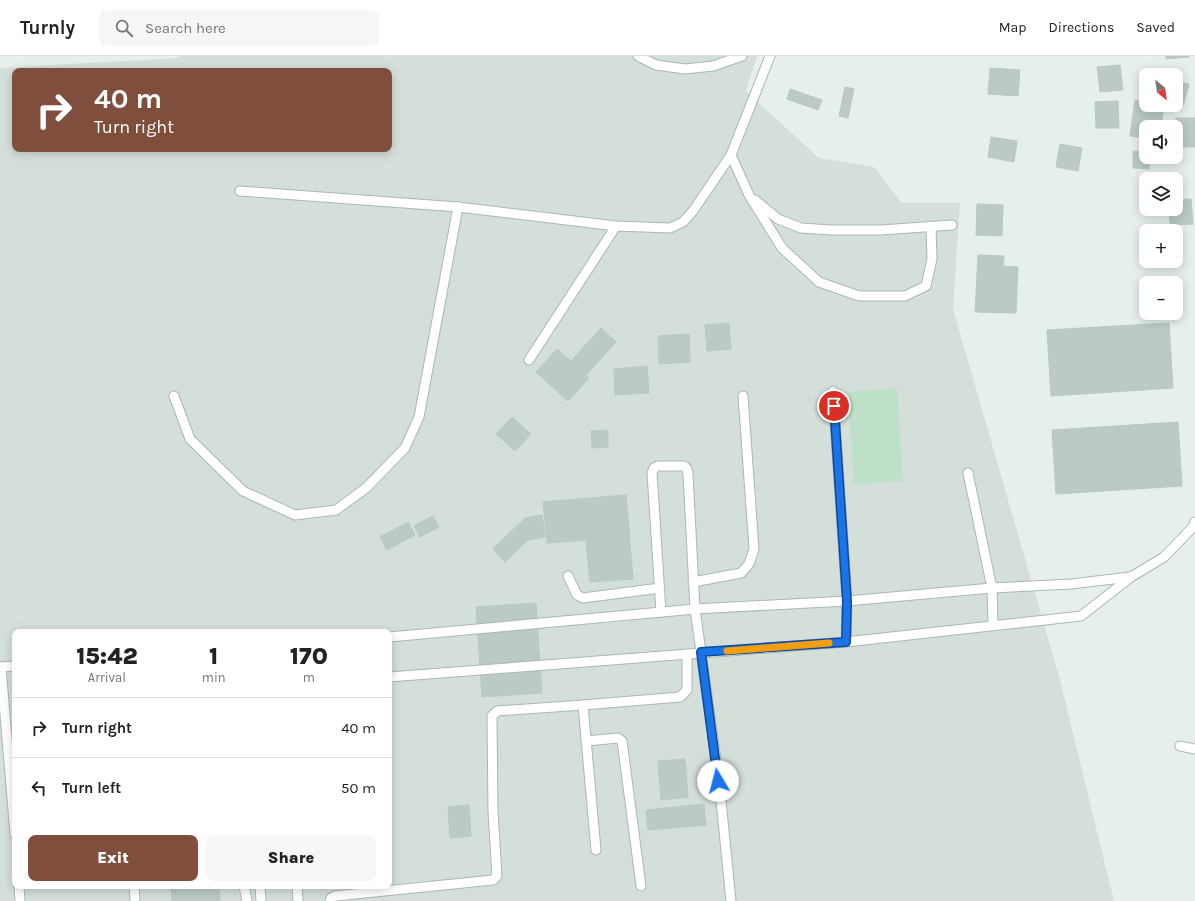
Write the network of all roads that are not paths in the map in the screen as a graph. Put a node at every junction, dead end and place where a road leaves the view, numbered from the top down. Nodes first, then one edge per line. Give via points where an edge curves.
1 (638, 56) edge
2 (742, 56) edge
3 (770, 56) edge
4 (731, 155) junction
5 (240, 191) dead end
6 (749, 195) junction
7 (458, 207) junction
8 (952, 225) dead end
9 (616, 226) junction
10 (931, 226) junction
11 (529, 360) dead end
12 (833, 391) dead end
13 (174, 396) dead end
14 (742, 396) dead end
15 (968, 473) dead end
16 (1194, 526) edge
17 (568, 576) dead end
18 (1132, 577) junction
19 (693, 582) junction
20 (660, 588) junction
21 (992, 588) junction
22 (847, 601) junction
23 (695, 609) junction
24 (661, 612) junction
25 (993, 625) junction
26 (392, 637) edge
27 (846, 642) junction
28 (701, 652) junction
29 (687, 654) junction
30 (12, 666) edge
31 (0, 667) edge
32 (392, 677) edge
33 (583, 705) junction
34 (3, 712) edge
35 (586, 741) junction
36 (1180, 746) dead end
37 (1195, 749) edge
38 (12, 785) edge
39 (596, 850) dead end
40 (641, 886) dead end
41 (19, 889) edge
42 (134, 889) edge
43 (245, 889) edge
44 (260, 889) edge
45 (297, 889) edge
46 (20, 901) edge
47 (135, 901) edge
48 (247, 901) edge
49 (261, 901) edge
50 (298, 901) edge
51 (330, 901) edge
52 (731, 901) edge

1 - 2 lane via 656,65 685,69 712,66
3 - 4 lane
4 - 6 lane
4 - 9 lane via 683,222 670,228
5 - 7 lane
6 - 10 lane via 778,219 801,228 881,230
6 - 10 lane via 782,248 803,268 819,282 859,296 905,296 926,286 932,259
7 - 9 lane
7 - 13 lane via 419,417 405,448 366,488 336,510 295,515 243,492 190,439
8 - 10 lane
9 - 11 lane
12 - 22 lane
14 - 19 lane via 754,549 749,564 741,574
15 - 21 lane
16 - 18 lane via 1164,557
17 - 20 lane via 579,597
18 - 21 lane via 1071,584
18 - 25 lane via 1081,616
19 - 20 lane via 687,469 684,466 658,466 652,473
19 - 23 lane
20 - 24 lane
21 - 22 lane
21 - 25 lane
22 - 23 lane
22 - 27 lane
23 - 24 lane
23 - 28 lane
24 - 26 lane
25 - 27 lane
27 - 28 lane
28 - 29 lane
28 - 52 lane
29 - 32 lane
29 - 33 lane via 687,690 680,697
30 - 31 lane
31 - 34 lane
33 - 35 lane
33 - 51 lane via 497,711 492,716 496,878 334,896
34 - 38 lane
35 - 39 lane
35 - 40 lane via 618,738 622,741
36 - 37 lane
41 - 46 lane
42 - 47 lane
43 - 48 lane
44 - 49 lane
45 - 50 lane

